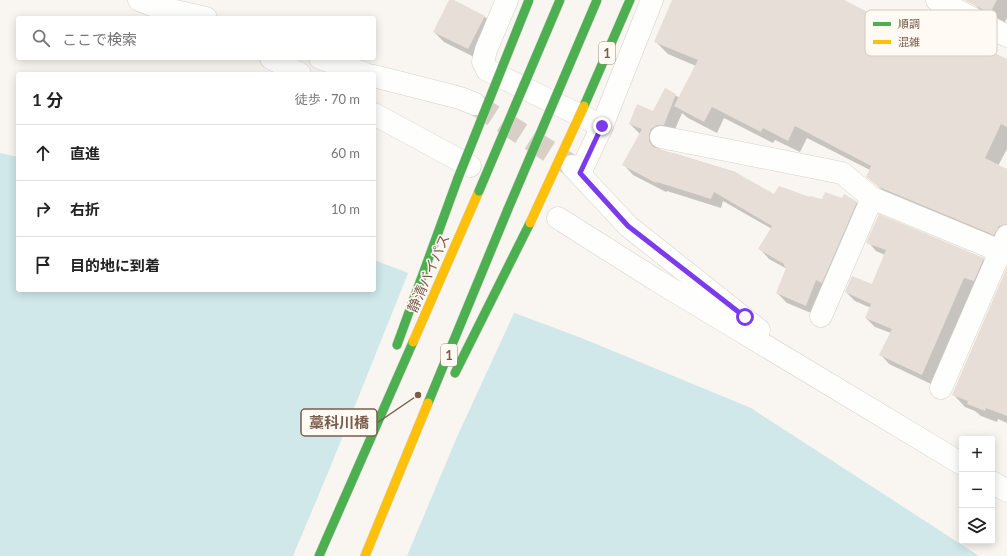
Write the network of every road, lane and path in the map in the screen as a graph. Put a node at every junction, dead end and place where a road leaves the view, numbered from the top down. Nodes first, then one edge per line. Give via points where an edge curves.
1 (139, 0) edge
2 (507, 0) edge
3 (529, 0) edge
4 (560, 0) edge
5 (597, 0) edge
6 (630, 0) edge
7 (652, 0) edge
8 (937, 0) edge
9 (164, 9) junction
10 (956, 10) edge
11 (180, 16) edge
12 (197, 16) edge
13 (997, 31) edge
14 (1007, 36) edge
15 (275, 60) edge
16 (326, 60) edge
17 (296, 72) edge
18 (360, 72) edge
19 (376, 77) edge
20 (475, 104) tunnel mouth
21 (376, 115) edge
22 (602, 126) junction
23 (662, 137) dead end
24 (470, 166) dead end
25 (872, 198) junction
26 (558, 218) dead end
27 (1003, 244) edge
28 (821, 316) dead end
29 (393, 356) dead end
30 (801, 368) junction
31 (450, 382) dead end
32 (383, 386) dead end
33 (940, 388) dead end
34 (432, 417) dead end
35 (959, 462) edge
36 (354, 473) junction
37 (995, 484) edge
38 (1007, 491) edge
39 (390, 500) junction
40 (319, 556) edge
41 (365, 556) edge

1 - 9 street
2 - 22 street via 486,50 483,62 486,70
3 - 29 highway, bridge via 473,138
4 - 36 highway, 静清バイパス, bridge via 479,191
5 - 39 highway, 1, bridge via 508,209
6 - 31 highway, 1, bridge via 530,224
7 - 22 street
8 - 10 street
9 - 11 street
9 - 12 street
13 - 14 street
15 - 17 street
16 - 18 street
19 - 20 street
21 - 24 street
22 - 30 street via 576,170 628,226 745,317
23 - 25 street via 842,173
25 - 27 street
25 - 28 street
26 - 30 street
27 - 33 street
30 - 35 street
32 - 36 highway
34 - 39 highway, 1
36 - 40 highway, 静清バイパス
37 - 38 street
39 - 41 highway, 1

